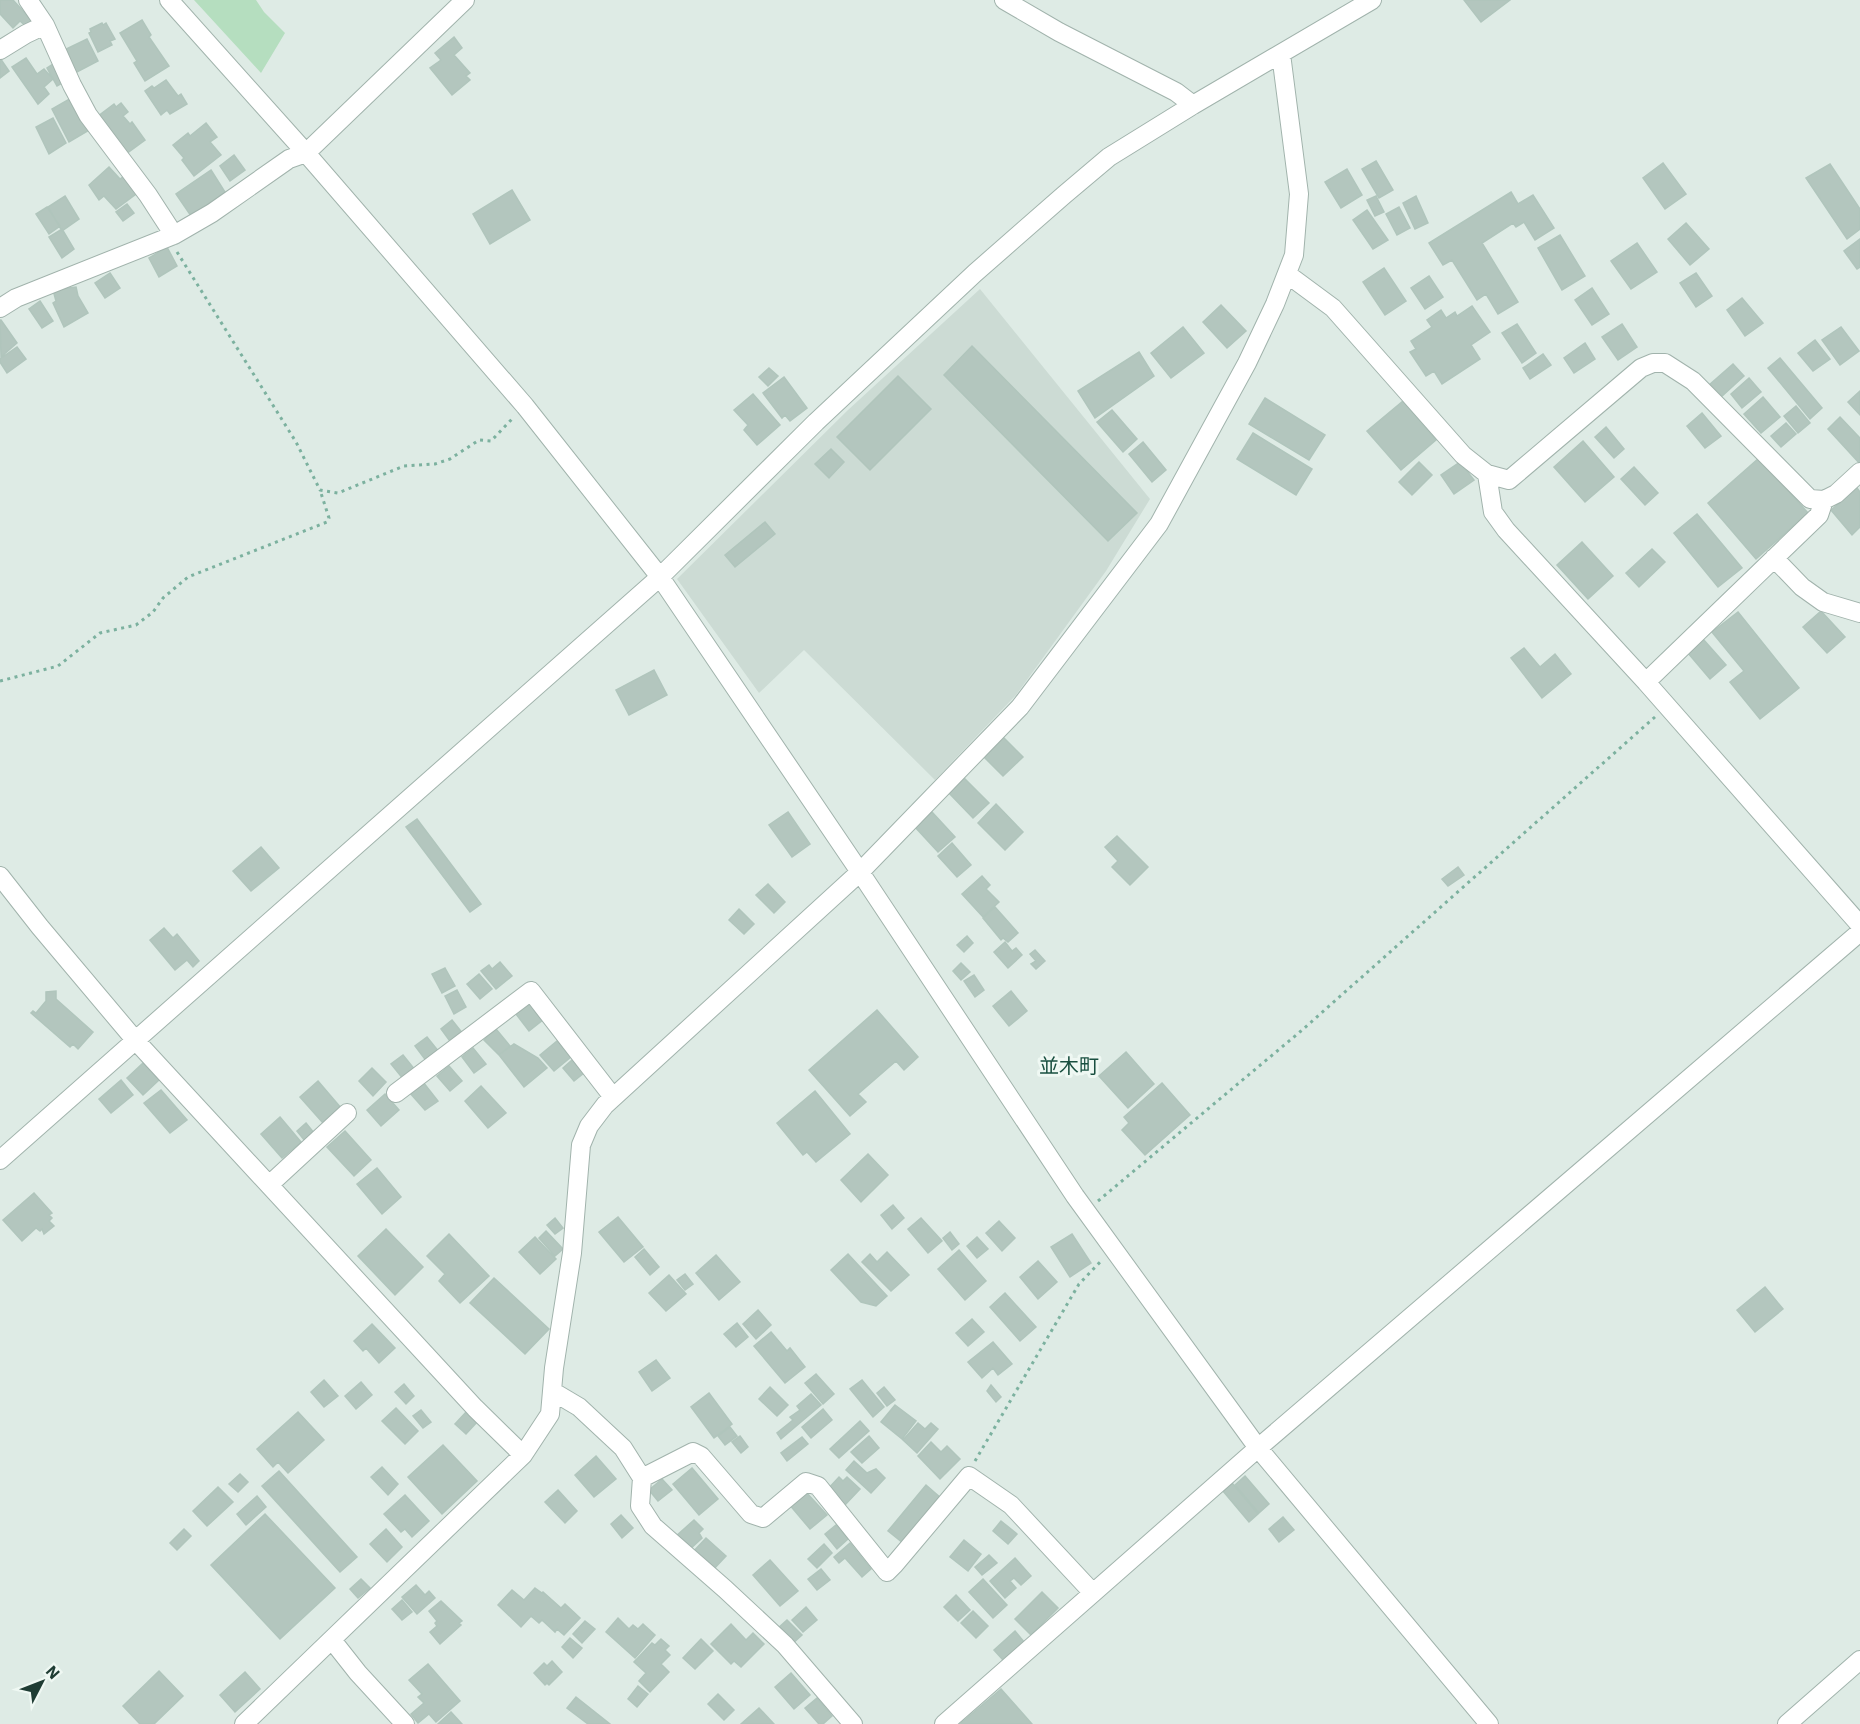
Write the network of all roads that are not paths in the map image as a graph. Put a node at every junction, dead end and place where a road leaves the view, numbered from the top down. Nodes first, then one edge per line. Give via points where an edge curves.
1 (28, 0) edge
2 (169, 0) edge
3 (465, 0) edge
4 (1004, 0) edge
5 (1372, 0) edge
6 (1356, 6) edge
7 (45, 25) junction
8 (0, 50) edge
9 (1281, 54) junction
10 (1193, 105) junction
11 (306, 153) junction
12 (171, 236) junction
13 (1287, 274) junction
14 (0, 308) edge
15 (1860, 472) edge
16 (1487, 474) junction
17 (1824, 500) junction
18 (1774, 558) junction
19 (660, 577) junction
20 (1860, 613) edge
21 (1646, 682) junction
22 (860, 872) junction
23 (0, 876) edge
24 (1860, 925) edge
25 (1860, 932) edge
26 (136, 1041) junction
27 (396, 1093) dead end
28 (614, 1097) junction
29 (346, 1113) dead end
30 (0, 1160) edge
31 (269, 1185) junction
32 (552, 1391) junction
33 (1258, 1448) junction
34 (523, 1455) junction
35 (642, 1478) junction
36 (1093, 1593) junction
37 (332, 1640) junction
38 (1860, 1660) edge
39 (244, 1724) edge
40 (405, 1724) edge
41 (853, 1724) edge
42 (944, 1724) edge
43 (1489, 1724) edge
44 (1787, 1724) edge

1 - 7 street
2 - 11 street
3 - 11 street
4 - 10 street via 1176,92
5 - 6 street
6 - 9 street
7 - 8 street
7 - 12 street via 88,115 148,195
9 - 10 street
9 - 13 street via 1299,194 1294,255
10 - 19 street via 1110,157 975,273 816,422
11 - 12 street via 290,159
11 - 19 street via 525,406
12 - 14 street via 16,298
13 - 16 street via 1333,308 1463,455
13 - 22 street via 1247,363 1159,524 1020,707
15 - 17 street
16 - 17 street via 1509,480 1641,368 1665,363 1693,381 1810,499
16 - 21 street via 1493,512 1506,530
17 - 18 street via 1819,515
18 - 20 street via 1823,602
18 - 21 street
19 - 22 street
19 - 26 street
21 - 24 street
22 - 28 street
22 - 33 street via 1085,1211
23 - 26 street
25 - 33 street
26 - 30 street
26 - 31 street
27 - 28 street via 531,991
28 - 32 street via 589,1126 581,1145 572,1253
29 - 31 street
31 - 34 street
32 - 34 street via 550,1414
32 - 35 street via 579,1407 623,1448
33 - 36 street
33 - 43 street
34 - 37 street
35 - 36 street via 693,1452 701,1456 751,1514 763,1518 806,1482 818,1486 887,1572 969,1476 1011,1505
35 - 41 street via 640,1506 653,1526 785,1646
36 - 42 street
37 - 39 street
37 - 40 street
38 - 44 street

